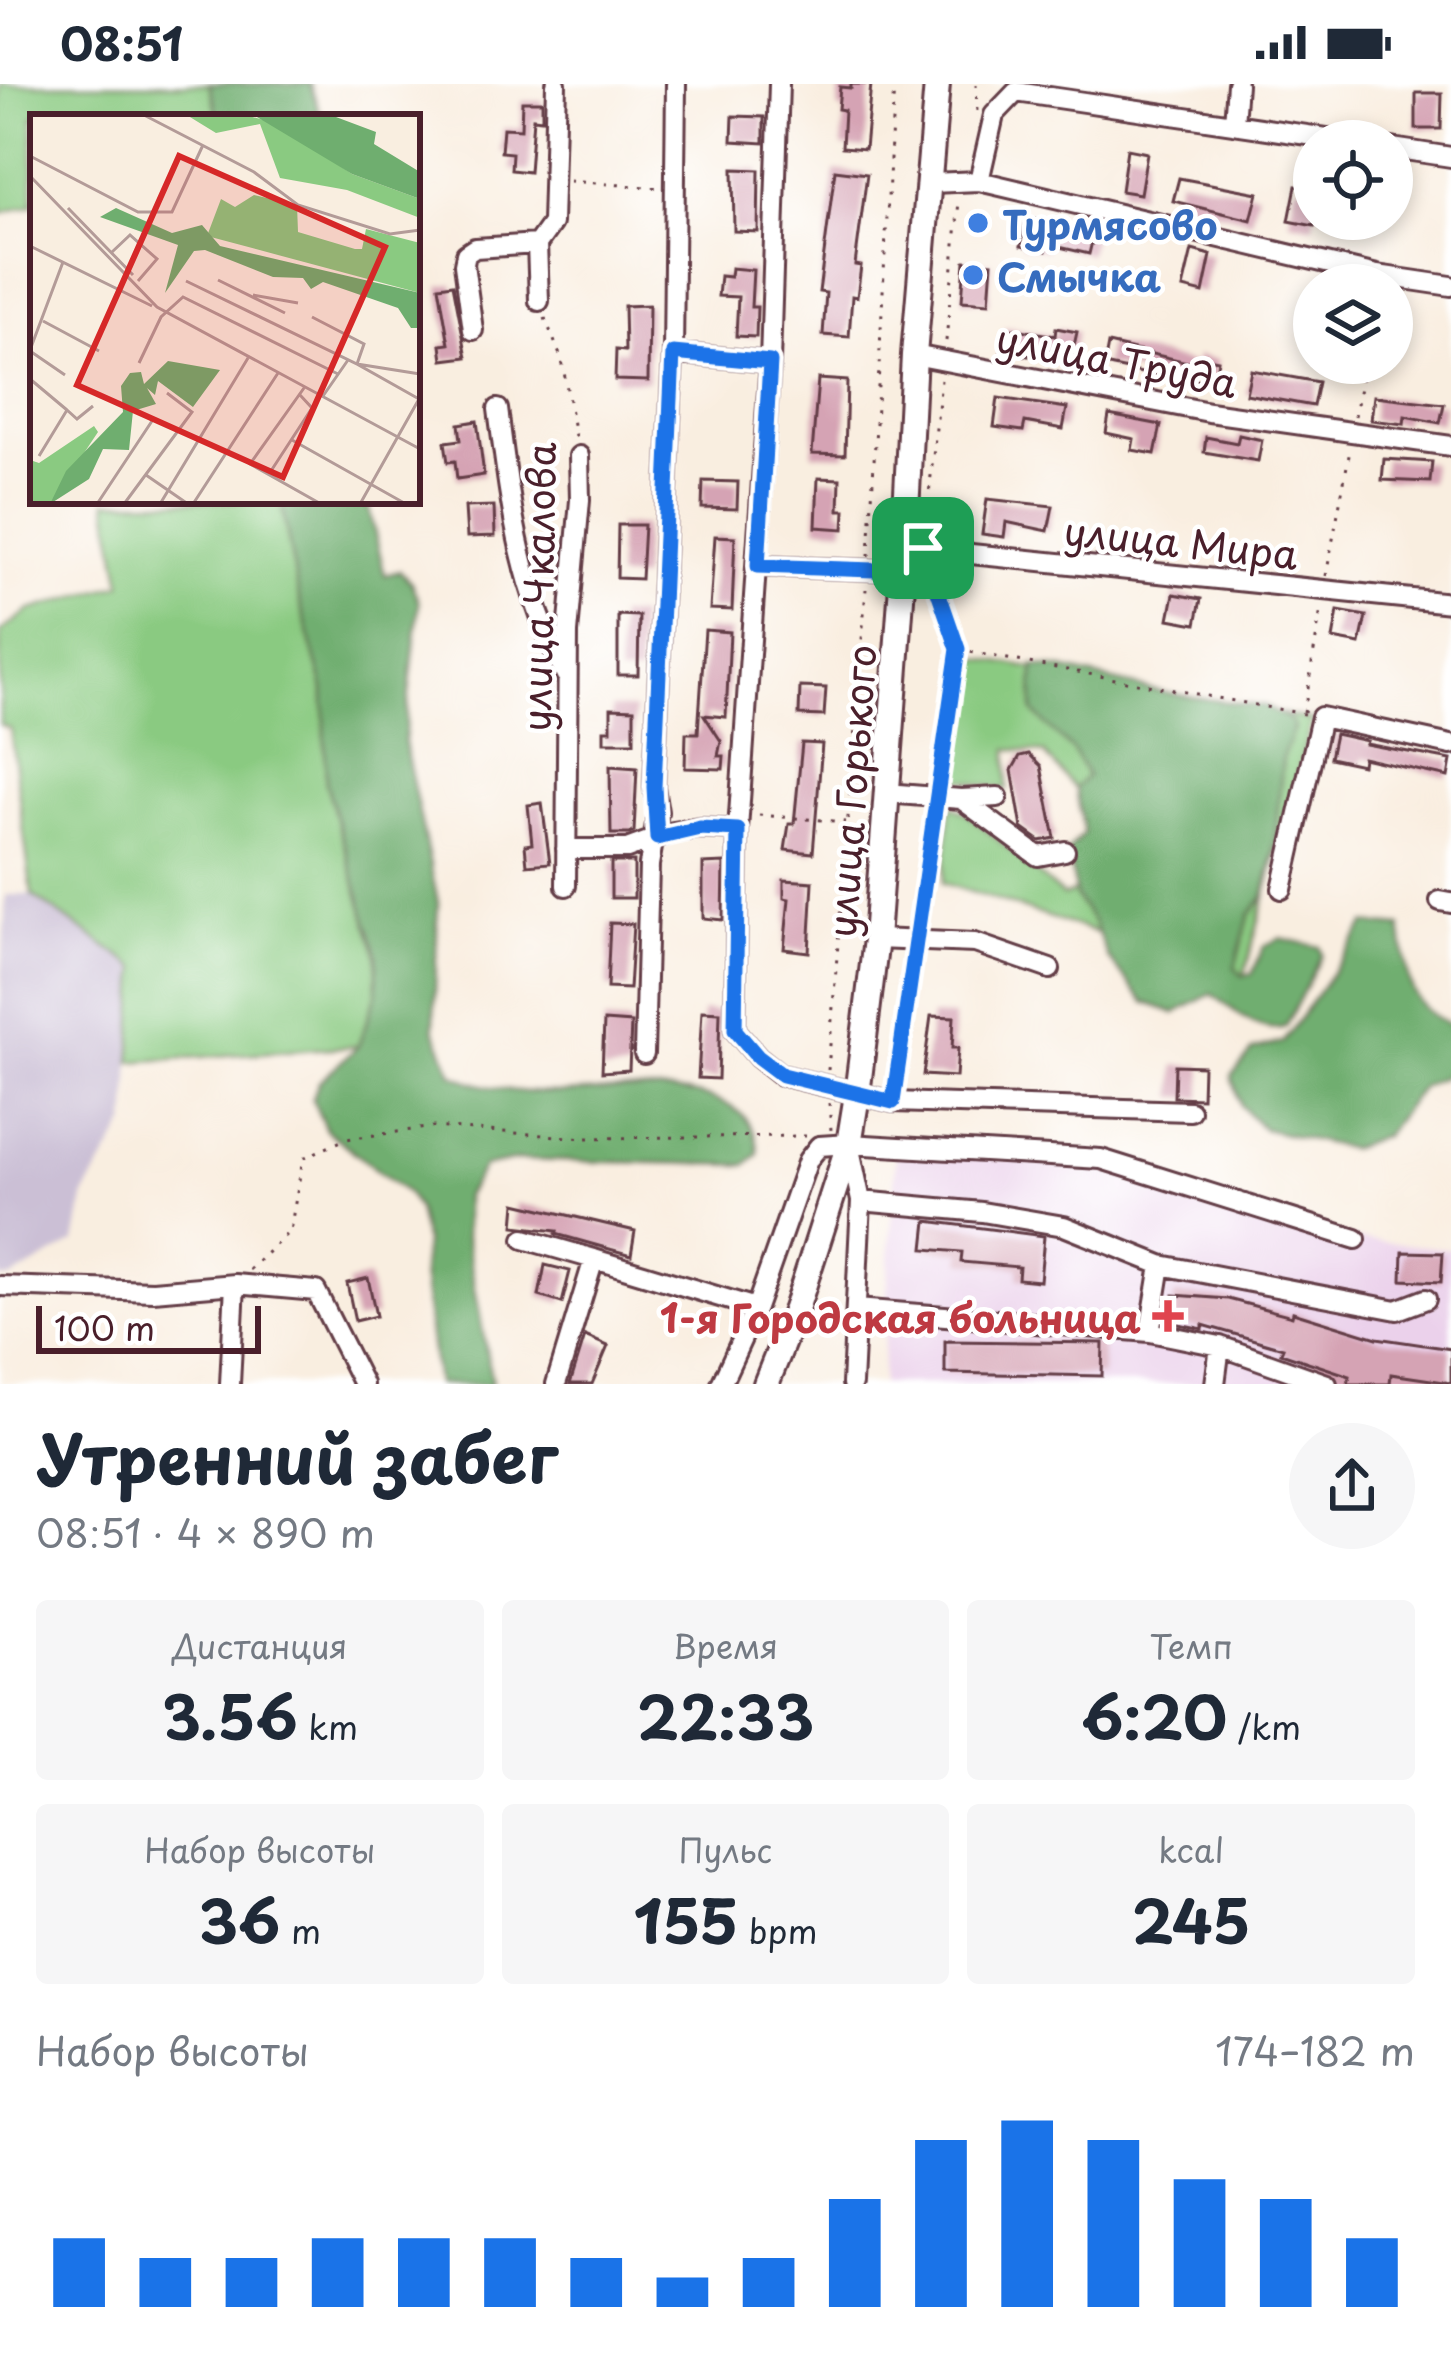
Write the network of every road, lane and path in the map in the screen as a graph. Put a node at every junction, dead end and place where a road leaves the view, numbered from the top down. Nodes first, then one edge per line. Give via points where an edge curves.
1 (556, 84) edge
2 (676, 84) edge
3 (779, 84) edge
4 (937, 84) edge
5 (1237, 84) edge
6 (1234, 123) junction
7 (1293, 132) edge
8 (1413, 152) edge
9 (1451, 158) edge
10 (555, 180) junction
11 (970, 181) junction
12 (931, 182) junction
13 (673, 189) junction
14 (537, 244) junction
15 (1451, 286) edge
16 (539, 301) joint
17 (473, 330) dead end
18 (673, 353) junction
19 (914, 355) junction
20 (944, 359) junction
21 (770, 362) junction
22 (1361, 384) edge
23 (498, 409) dead end
24 (1353, 432) junction
25 (1451, 446) edge
26 (579, 455) joint
27 (910, 555) junction
28 (758, 566) junction
29 (1324, 589) junction
30 (1451, 603) edge
31 (958, 649) junction
32 (568, 678) junction
33 (1451, 745) edge
34 (886, 793) junction
35 (936, 796) junction
36 (998, 797) dead end
37 (961, 799) junction
38 (739, 821) junction
39 (848, 823) dead end
40 (657, 838) junction
41 (566, 849) junction
42 (1064, 851) dead end
43 (566, 886) dead end
44 (1282, 889) dead end
45 (876, 938) junction
46 (916, 940) junction
47 (1050, 969) dead end
48 (644, 1054) dead end
49 (827, 1087) junction
50 (857, 1095) junction
51 (893, 1102) junction
52 (1190, 1111) dead end
53 (809, 1136) dead end
54 (840, 1140) junction
55 (862, 1201) junction
56 (524, 1239) dead end
57 (1356, 1239) dead end
58 (594, 1259) junction
59 (1161, 1264) junction
60 (235, 1284) junction
61 (0, 1286) edge
62 (1426, 1299) dead end
63 (756, 1308) junction
64 (856, 1309) junction
65 (1150, 1332) junction
66 (1220, 1346) junction
67 (230, 1384) edge
68 (363, 1384) edge
69 (556, 1384) edge
70 (721, 1384) edge
71 (766, 1384) edge
72 (852, 1384) edge
73 (1215, 1384) edge
74 (1328, 1384) edge

1 - 10 street
2 - 13 street
3 - 21 street
4 - 12 main road, улица Горького
5 - 6 street
6 - 7 street
6 - 11 street via 1016,92 994,116
8 - 9 street
10 - 13 path
10 - 14 street via 552,223
11 - 12 street
11 - 15 street
11 - 20 path
12 - 19 main road, улица Горького
13 - 18 street
14 - 16 street
14 - 17 street via 466,254
16 - 26 path, улица Чкалова via 562,360
18 - 21 street
18 - 40 street
19 - 20 street, улица Труда
19 - 27 main road, улица Горького
20 - 24 street, улица Труда
20 - 27 path
21 - 28 street
22 - 24 path
23 - 32 street via 513,528 539,622
24 - 25 street, улица Труда
24 - 29 path
26 - 32 street, улица Чкалова
27 - 28 street, улица Мира
27 - 29 street, улица Мира
27 - 31 path
27 - 34 main road, улица Горького
28 - 38 street
29 - 30 street, улица Мира
29 - 31 path via 1304,714
31 - 35 path
32 - 41 street, улица Чкалова
33 - 44 street via 1321,717
34 - 35 street
34 - 45 main road, улица Горького
35 - 37 street
35 - 46 path
36 - 37 street
37 - 42 street via 1038,856
38 - 39 path
38 - 40 street
38 - 49 street via 735,1030 782,1075
40 - 41 street via 627,849
40 - 48 street
41 - 43 street, улица Чкалова
45 - 46 street
45 - 50 main road, улица Горького
46 - 47 street via 975,943
46 - 51 path
49 - 50 street
49 - 54 path
50 - 51 street
50 - 54 main road, улица Горького
51 - 52 street
53 - 60 path via 584,1138 434,1127 346,1139 303,1158 290,1231
54 - 55 street
54 - 57 street via 1101,1159
54 - 63 street via 819,1146 808,1160
54 - 71 main road, улица Горького via 796,1310
55 - 59 street via 1064,1226
55 - 64 street
56 - 58 street
58 - 63 street
58 - 69 street
59 - 62 street via 1397,1310
59 - 65 street
60 - 61 street via 153,1291
60 - 67 street
60 - 68 street via 316,1291
63 - 70 street
64 - 65 street
64 - 72 street
65 - 66 street
66 - 73 street
66 - 74 street

